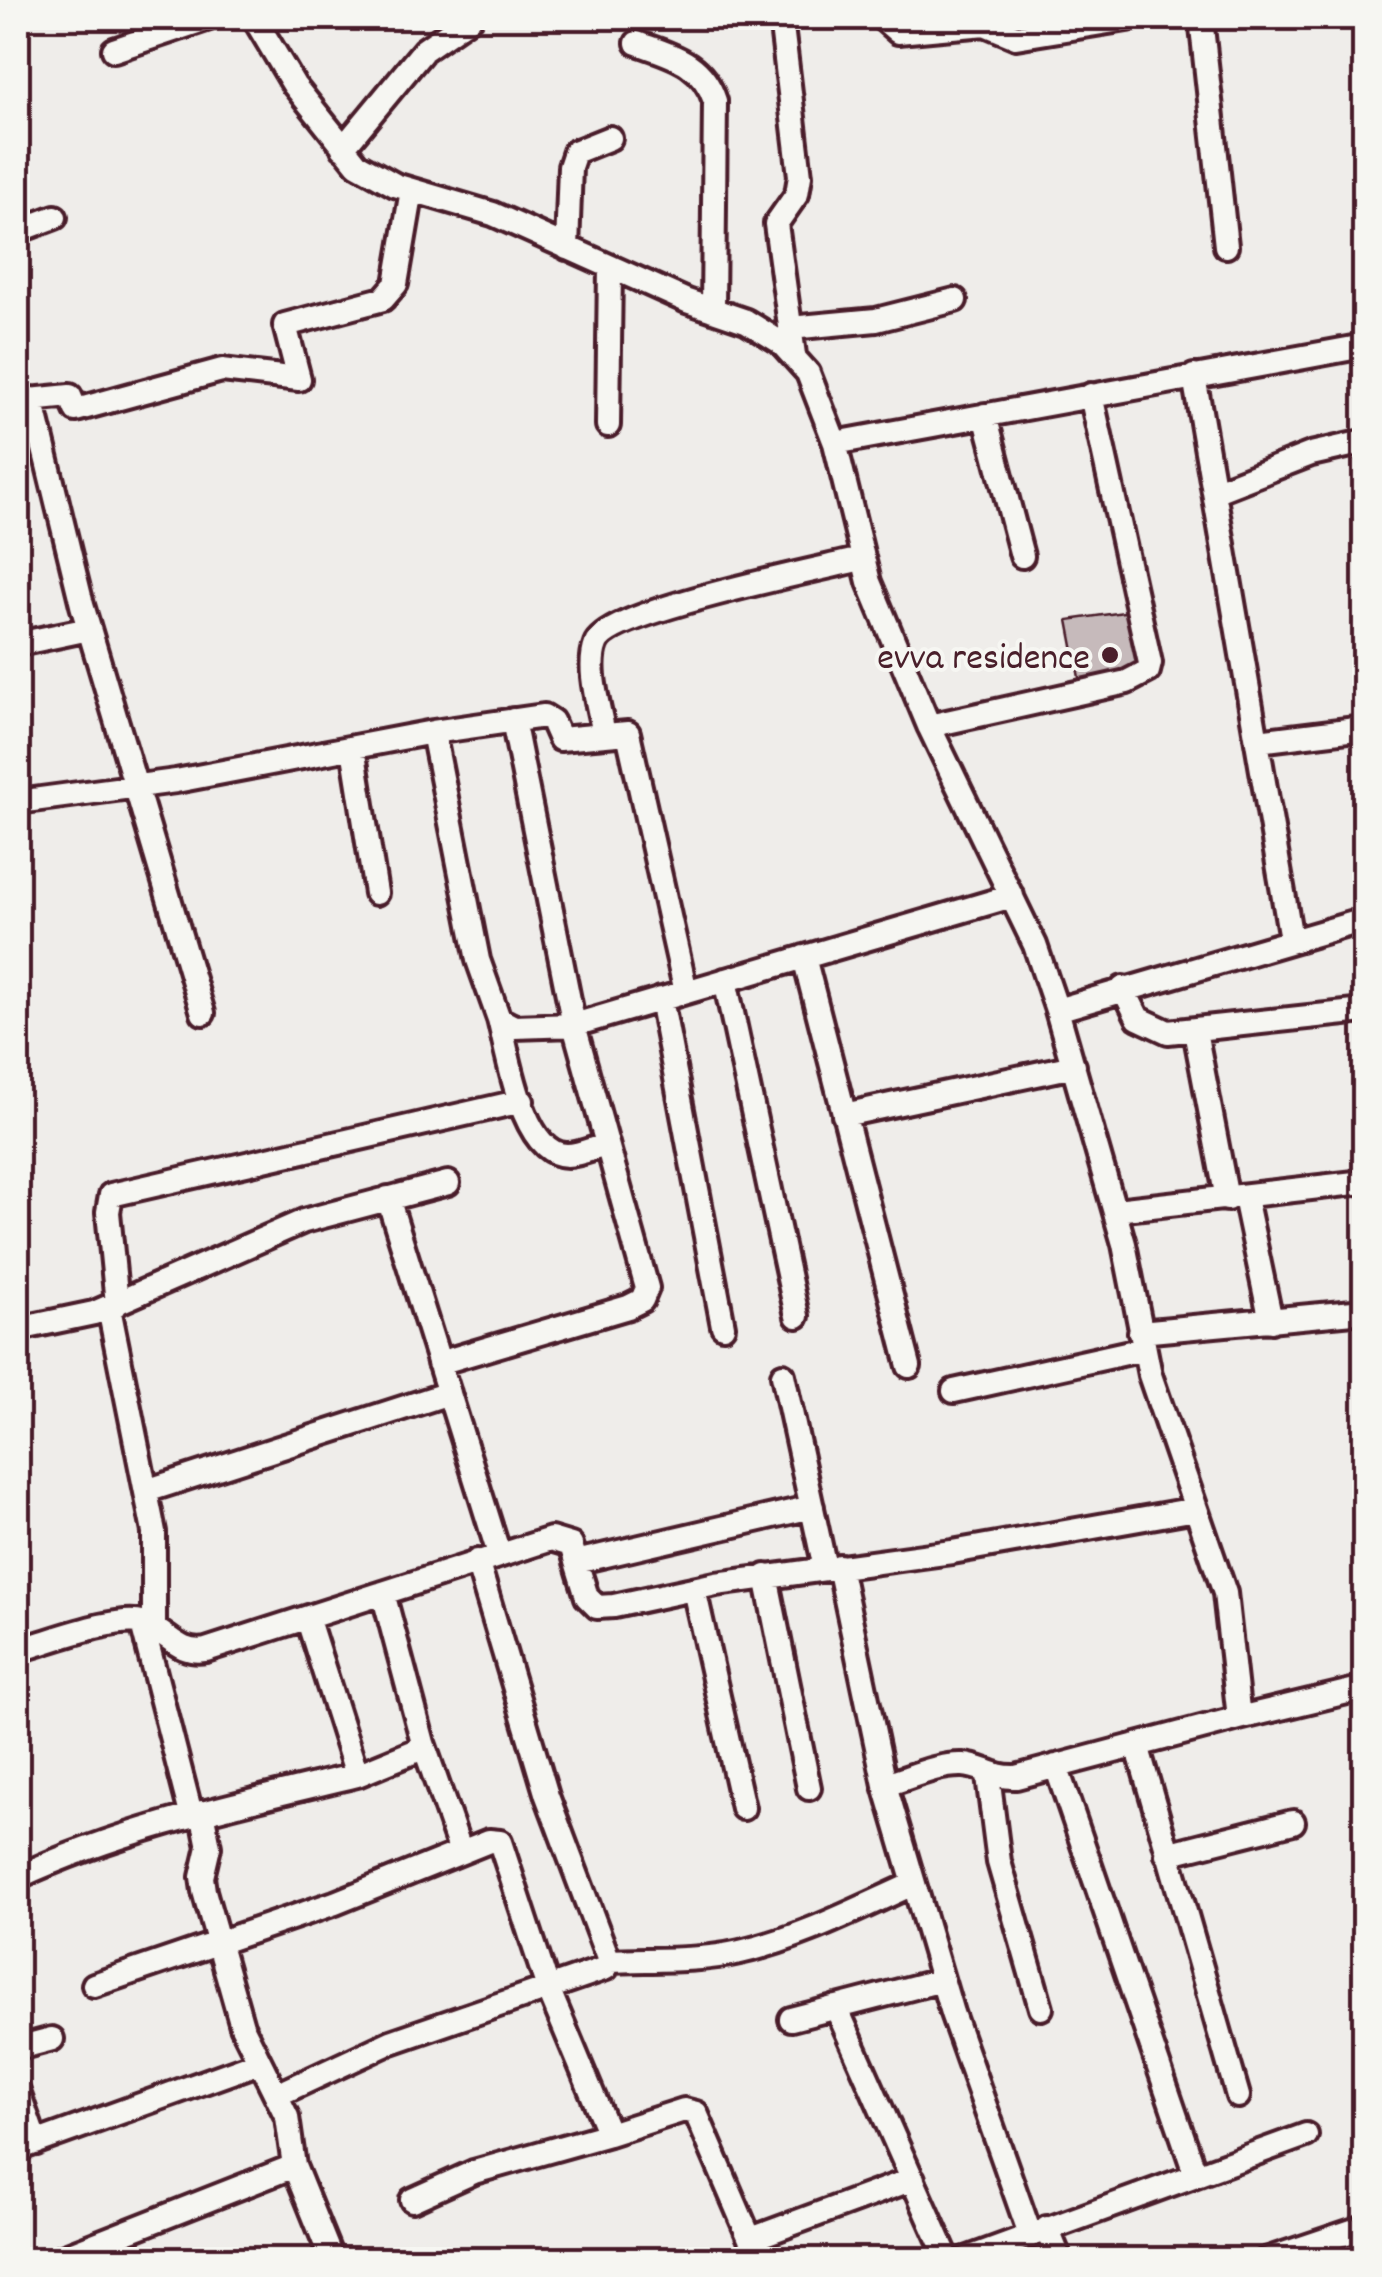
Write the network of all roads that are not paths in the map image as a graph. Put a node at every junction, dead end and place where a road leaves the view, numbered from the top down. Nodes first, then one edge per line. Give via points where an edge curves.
1 (209, 18) edge
2 (254, 18) edge
3 (470, 18) edge
4 (781, 18) edge
5 (882, 18) edge
6 (1133, 18) edge
7 (1201, 18) edge
8 (1000, 23) edge
9 (431, 28) edge
10 (637, 43) dead end
11 (114, 50) dead end
12 (610, 138) dead end
13 (343, 148) junction
14 (412, 190) junction
15 (56, 217) dead end
16 (18, 231) edge
17 (1226, 246) dead end
18 (567, 248) junction
19 (610, 266) junction
20 (954, 300) dead end
21 (713, 310) junction
22 (790, 328) junction
23 (1364, 346) edge
24 (794, 355) junction
25 (1194, 376) junction
26 (1091, 394) junction
27 (25, 400) edge
28 (985, 415) junction
29 (608, 426) dead end
30 (835, 442) junction
31 (1364, 442) edge
32 (1216, 491) junction
33 (1022, 556) dead end
34 (861, 559) junction
35 (89, 630) junction
36 (18, 644) edge
37 (513, 720) junction
38 (929, 726) junction
39 (1364, 728) edge
40 (434, 732) junction
41 (604, 735) junction
42 (1258, 741) junction
43 (353, 748) junction
44 (134, 786) junction
45 (18, 802) edge
46 (376, 893) dead end
47 (1012, 896) junction
48 (1364, 920) edge
49 (1291, 940) junction
50 (804, 957) junction
51 (725, 980) junction
52 (1123, 988) junction
53 (686, 992) junction
54 (661, 999) junction
55 (1057, 1010) junction
56 (1364, 1011) edge
57 (203, 1013) dead end
58 (499, 1019) junction
59 (574, 1024) junction
60 (1195, 1031) junction
61 (1074, 1066) junction
62 (522, 1101) junction
63 (844, 1115) junction
64 (606, 1145) junction
65 (448, 1182) dead end
66 (1364, 1182) edge
67 (388, 1198) junction
68 (1236, 1198) junction
69 (1116, 1210) junction
70 (113, 1306) junction
71 (1364, 1311) edge
72 (796, 1316) dead end
73 (1271, 1322) junction
74 (723, 1326) dead end
75 (18, 1329) edge
76 (1142, 1340) junction
77 (440, 1363) junction
78 (909, 1366) dead end
79 (782, 1375) dead end
80 (954, 1390) dead end
81 (449, 1393) junction
82 (146, 1492) junction
83 (812, 1507) junction
84 (1196, 1509) junction
85 (488, 1558) junction
86 (576, 1562) junction
87 (832, 1566) junction
88 (766, 1576) junction
89 (694, 1589) junction
90 (382, 1594) junction
91 (308, 1620) junction
92 (148, 1627) junction
93 (18, 1650) edge
94 (1364, 1688) edge
95 (1239, 1718) junction
96 (423, 1743) junction
97 (1137, 1744) junction
98 (1056, 1766) junction
99 (357, 1774) junction
100 (988, 1776) junction
101 (885, 1785) junction
102 (809, 1788) dead end
103 (743, 1808) dead end
104 (196, 1813) junction
105 (1292, 1822) dead end
106 (461, 1852) junction
107 (1167, 1854) junction
108 (18, 1876) edge
109 (913, 1884) junction
110 (218, 1943) junction
111 (608, 1961) junction
112 (942, 1980) junction
113 (94, 1985) dead end
114 (548, 1988) junction
115 (836, 2007) junction
116 (1041, 2008) dead end
117 (791, 2019) dead end
118 (52, 2039) dead end
119 (18, 2048) edge
120 (258, 2063) junction
121 (18, 2092) edge
122 (277, 2095) junction
123 (1238, 2096) dead end
124 (609, 2134) junction
125 (1306, 2135) dead end
126 (27, 2146) edge
127 (294, 2166) junction
128 (1195, 2174) junction
129 (912, 2179) junction
130 (412, 2200) dead end
131 (1364, 2227) edge
132 (1038, 2231) junction
133 (755, 2249) edge
134 (964, 2259) edge
135 (55, 2260) edge
136 (332, 2260) edge
137 (948, 2260) edge
138 (1060, 2260) edge
139 (1266, 2260) edge

1 - 11 street
2 - 13 street
3 - 9 street
4 - 22 street via 800,176 797,194 776,224
5 - 8 street via 898,32
6 - 8 street via 1016,37
7 - 17 street
9 - 13 street
10 - 21 street via 692,64 715,100
12 - 18 street via 576,152
13 - 14 street via 373,173
14 - 18 street via 460,202
14 - 27 street via 396,284 383,299 285,325 299,379 222,370 76,410 70,396
15 - 16 street
18 - 19 street
19 - 21 street
19 - 29 street
20 - 22 street via 876,320
21 - 24 street via 746,321
22 - 24 street
23 - 25 street
24 - 30 street via 817,390
25 - 26 street
25 - 32 street
26 - 28 street
26 - 38 street via 1148,671 1127,682
27 - 35 street
28 - 30 street
28 - 33 street
30 - 34 street
31 - 32 street via 1311,454
32 - 42 street
34 - 38 street
34 - 41 street via 651,610 602,634 594,646 594,676
35 - 36 street
35 - 44 street
37 - 40 street
37 - 41 street via 548,717 560,739
37 - 59 street
38 - 47 street
39 - 42 street
40 - 43 street
40 - 58 street via 478,960
41 - 53 street via 631,738
42 - 49 street
43 - 44 street
43 - 46 street
44 - 45 street
44 - 57 street
47 - 50 street
47 - 55 street
48 - 49 street
49 - 52 street
50 - 51 street
50 - 63 street
51 - 53 street
51 - 72 street
52 - 55 street
52 - 60 street via 1151,1028
53 - 54 street
54 - 59 street
54 - 74 street
55 - 61 street
56 - 60 street
58 - 59 street via 514,1027
58 - 62 street
59 - 64 street
60 - 68 street
61 - 63 street
61 - 69 street
62 - 64 street via 536,1138 552,1152
62 - 70 street via 111,1195
63 - 78 street
64 - 77 street via 644,1273 642,1300
65 - 67 street
66 - 68 street
67 - 70 street via 304,1221
67 - 77 street
68 - 69 street
68 - 73 street
69 - 76 street
70 - 75 street
70 - 82 street
71 - 73 street
73 - 76 street
76 - 80 street
76 - 84 street
77 - 81 street
79 - 83 street
81 - 82 street
81 - 85 street
82 - 92 street via 157,1553
83 - 86 street
83 - 87 street
84 - 87 street
84 - 95 street via 1224,1593
85 - 86 street via 563,1539
85 - 90 street
85 - 111 street via 547,1796
86 - 89 street via 587,1597 597,1606
87 - 88 street
87 - 101 street
88 - 89 street
88 - 102 street
89 - 103 street
90 - 91 street
90 - 96 street
91 - 92 street via 193,1652
91 - 99 street
92 - 93 street via 117,1624
92 - 104 street
94 - 95 street
95 - 97 street
96 - 99 street
96 - 106 street
97 - 98 street
97 - 107 street
98 - 100 street via 1016,1777
98 - 128 street
99 - 104 street
100 - 101 street via 961,1765
100 - 116 street via 999,1862
101 - 109 street
104 - 108 street via 76,1850
104 - 110 street via 209,1847 202,1877
105 - 107 street
106 - 110 street
106 - 114 street via 500,1842
107 - 123 street
109 - 111 street via 742,1952
109 - 112 street
110 - 113 street
110 - 120 street
111 - 114 street via 606,1968
112 - 115 street
112 - 132 street
114 - 122 street via 391,2042
114 - 124 street
115 - 117 street
115 - 129 street
118 - 119 street
120 - 122 street
120 - 126 street
121 - 126 street
122 - 127 street
124 - 130 street via 474,2172
124 - 133 street via 684,2110 696,2113
125 - 128 street
127 - 135 street
127 - 136 street
128 - 132 street
129 - 133 street
129 - 137 street
131 - 139 street
132 - 134 street
132 - 138 street

